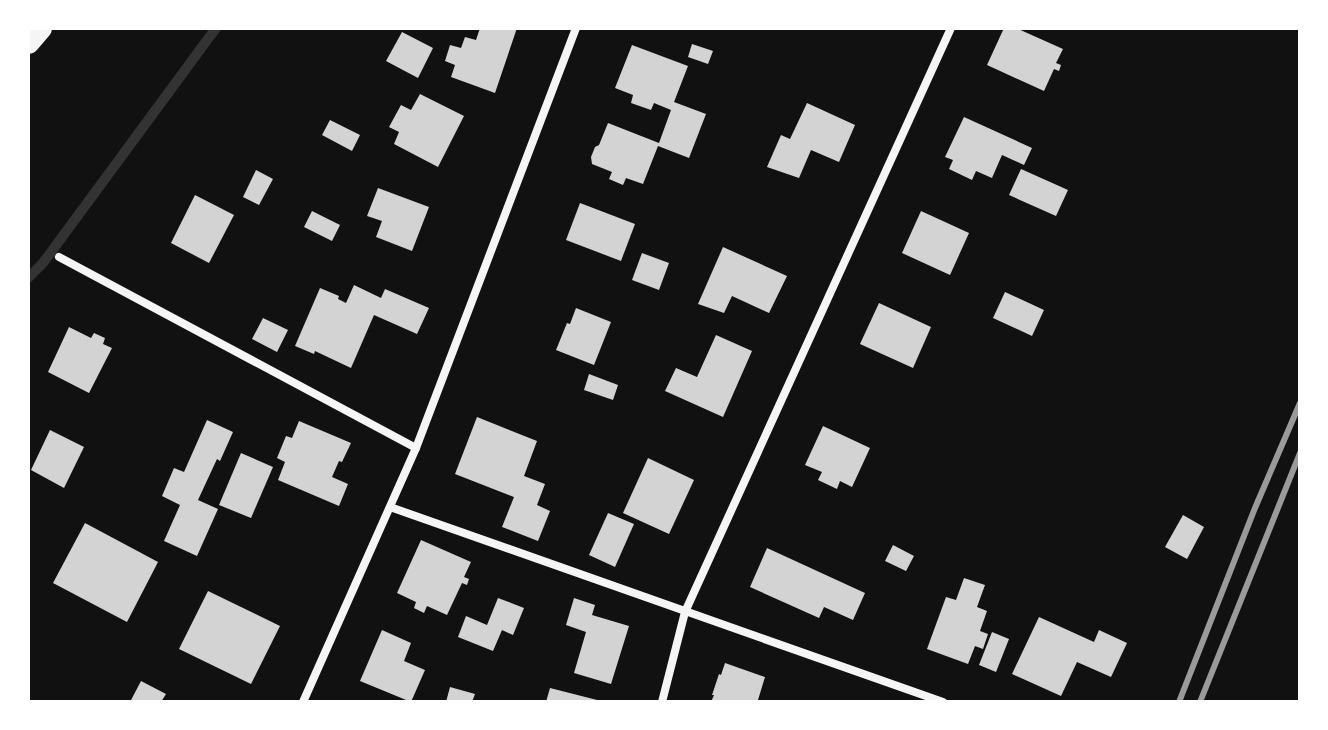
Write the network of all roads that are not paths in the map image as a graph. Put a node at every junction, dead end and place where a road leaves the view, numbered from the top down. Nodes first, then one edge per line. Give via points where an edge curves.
1 (40, 28) edge
2 (576, 28) edge
3 (951, 28) edge
4 (28, 42) edge
5 (59, 257) dead end
6 (416, 448) junction
7 (390, 507) junction
8 (685, 612) junction
9 (303, 702) edge
10 (662, 702) edge
11 (943, 702) edge

1 - 4 highway
2 - 6 street
3 - 8 street
5 - 6 street
6 - 7 street
7 - 8 street
7 - 9 street
8 - 10 street
8 - 11 street

